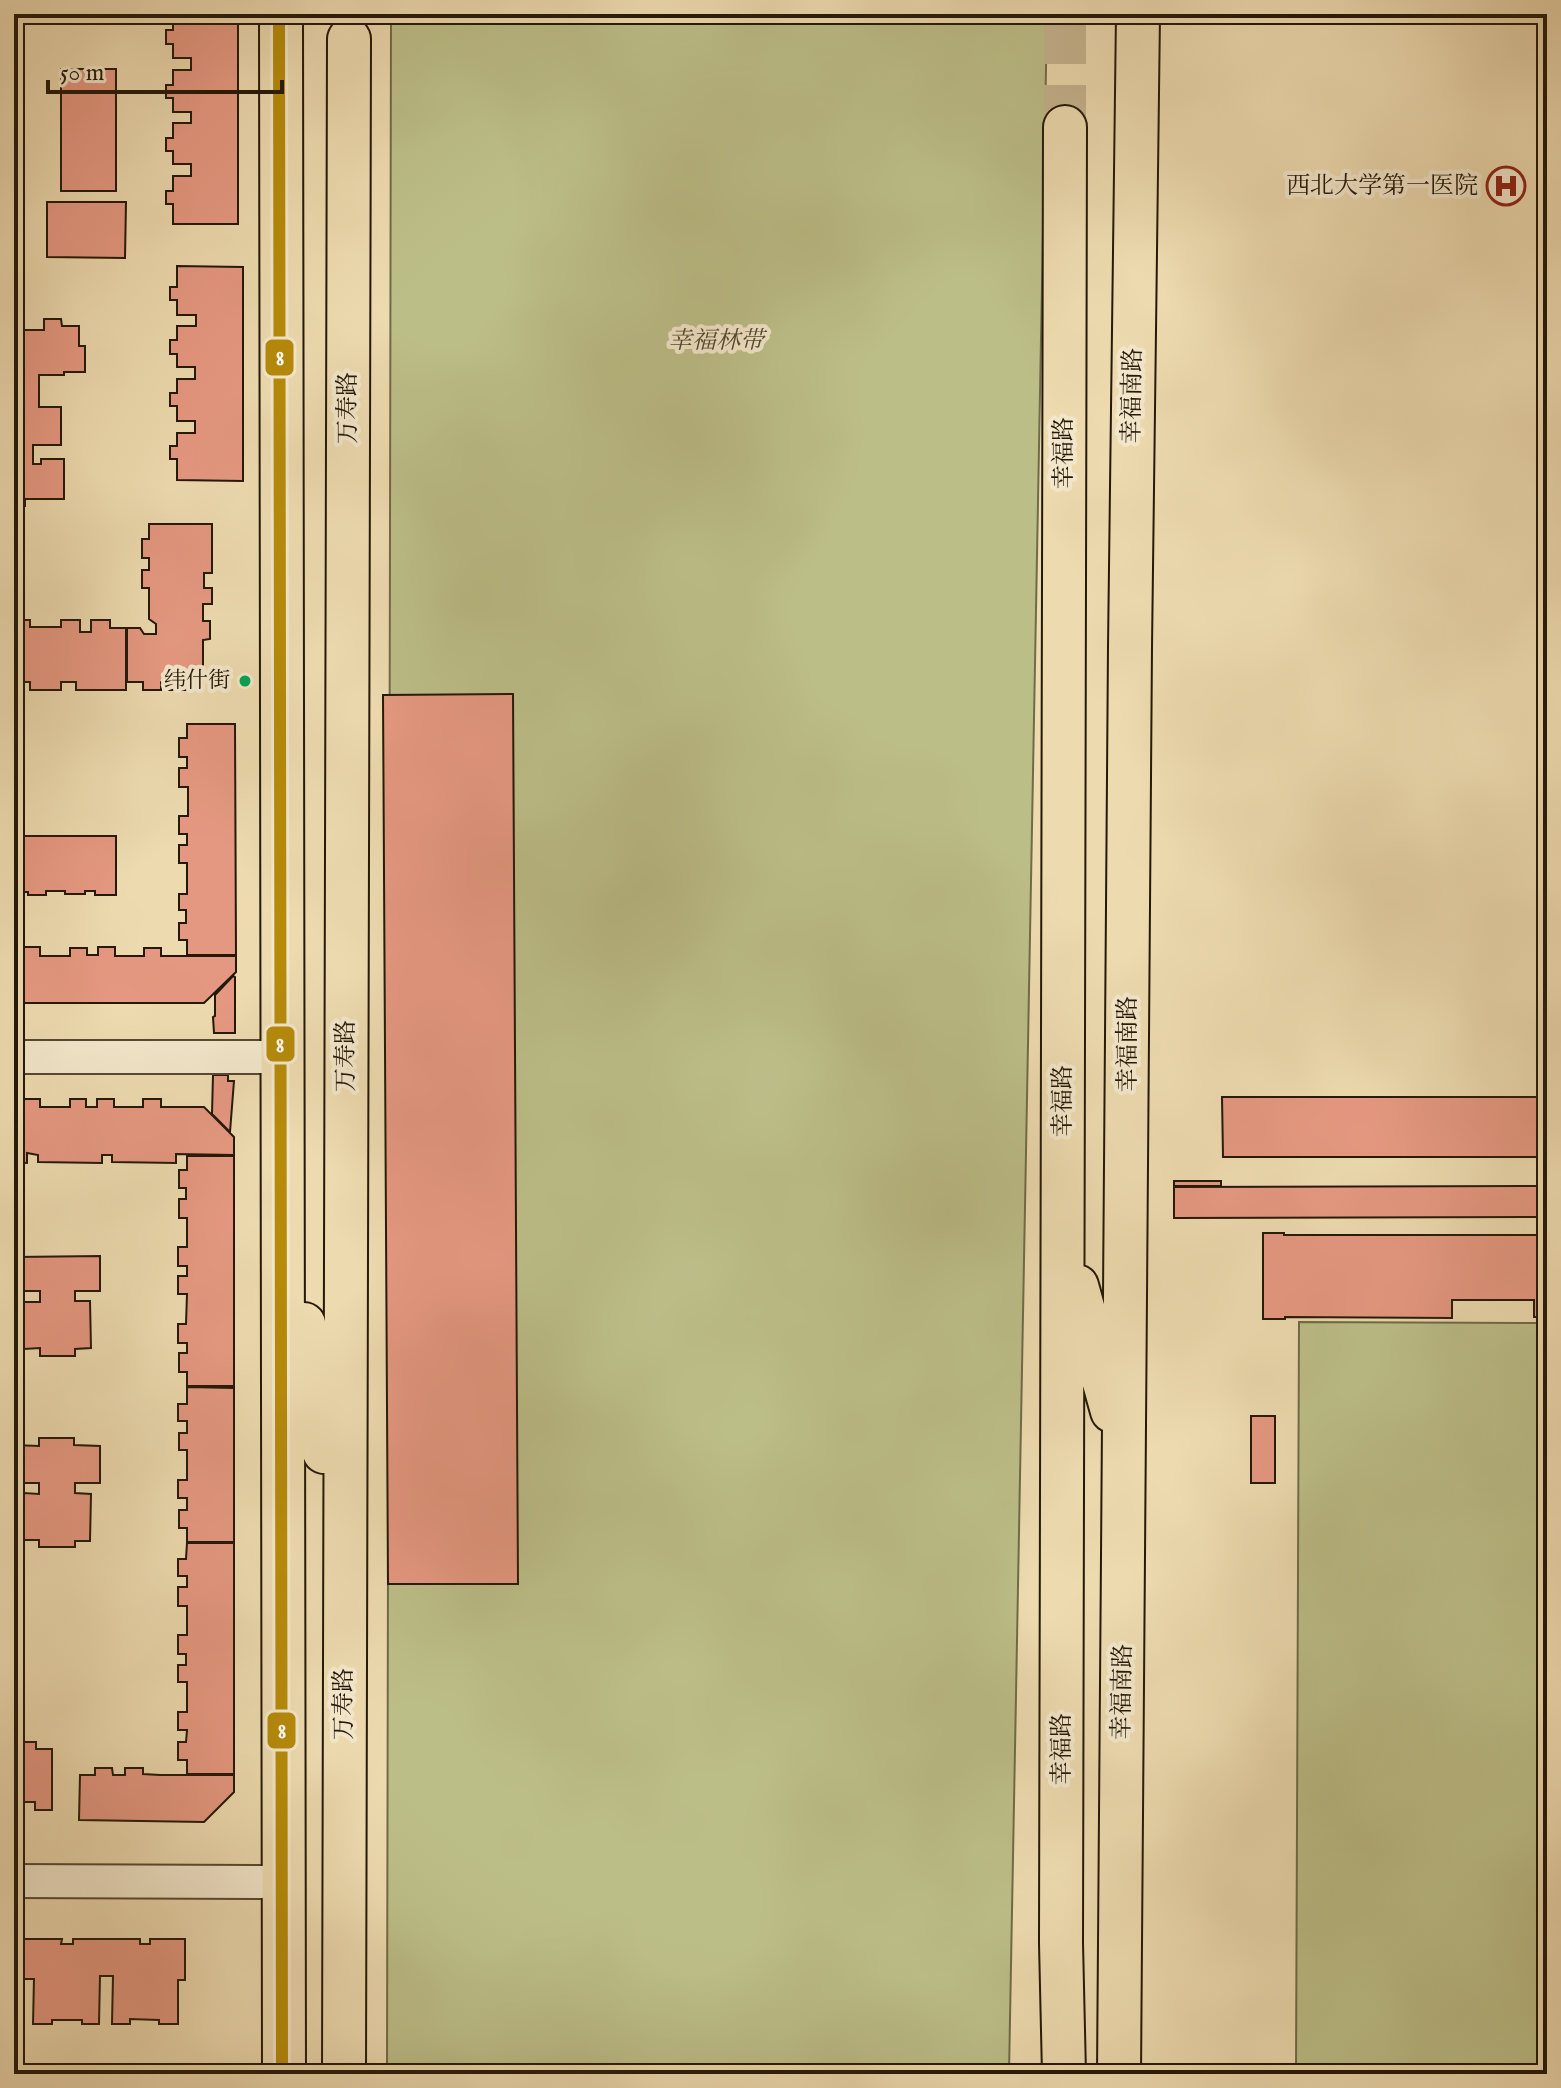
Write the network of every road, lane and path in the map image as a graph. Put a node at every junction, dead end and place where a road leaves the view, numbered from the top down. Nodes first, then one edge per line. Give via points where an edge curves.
1 (281, 14) edge
2 (1138, 14) edge
3 (349, 39) dead end
4 (1065, 127) tunnel mouth
5 (14, 1057) edge
6 (282, 1057) junction
7 (283, 1197) junction
8 (1063, 1238) junction
9 (1125, 1458) junction
10 (344, 1577) junction
11 (14, 1881) edge
12 (283, 1882) junction
13 (284, 2074) edge
14 (344, 2074) edge
15 (1064, 2074) edge
16 (1119, 2074) edge

1 - 6 main road
2 - 9 main road, 幸福南路
3 - 10 main road, 万寿路
4 - 8 main road, 幸福路
5 - 6 street
6 - 7 main road
7 - 10 main road
7 - 12 main road
8 - 9 main road
8 - 15 main road, 幸福路
9 - 16 main road, 幸福南路
10 - 14 main road, 万寿路
11 - 12 street
12 - 13 main road

